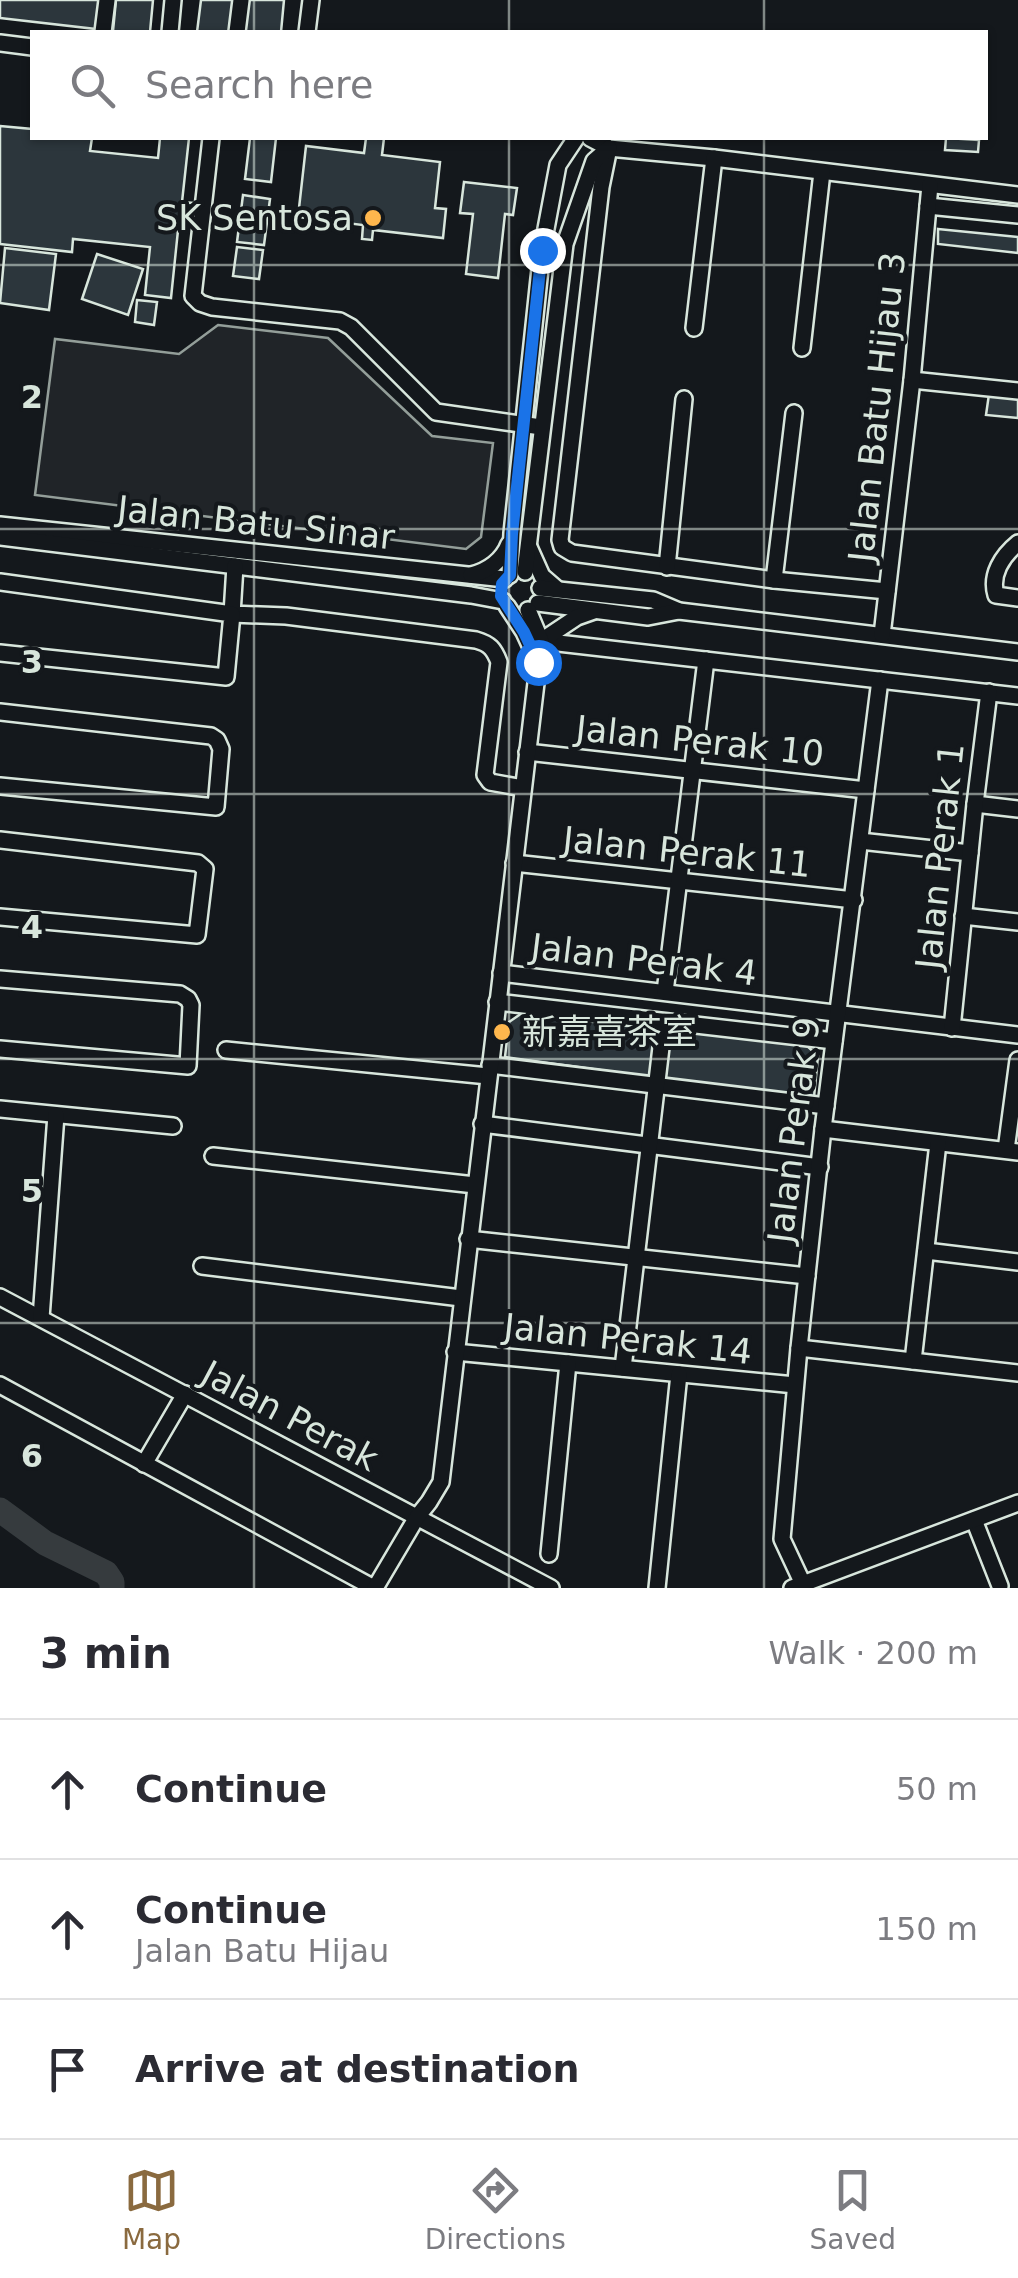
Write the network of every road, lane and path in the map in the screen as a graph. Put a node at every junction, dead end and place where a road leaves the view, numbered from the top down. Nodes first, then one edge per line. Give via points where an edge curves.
1 (107, 0) edge
2 (174, 0) edge
3 (241, 0) edge
4 (311, 0) edge
5 (103, 30) edge
6 (170, 30) edge
7 (238, 30) edge
8 (307, 30) edge
9 (0, 43) edge
10 (30, 47) edge
11 (211, 140) edge
12 (575, 140) edge
13 (594, 140) edge
14 (609, 148) junction
15 (714, 158) junction
16 (822, 172) junction
17 (930, 185) junction
18 (1018, 195) edge
19 (928, 206) junction
20 (1018, 215) edge
21 (694, 328) dead end
22 (802, 348) dead end
23 (912, 380) junction
24 (1018, 391) edge
25 (684, 399) dead end
26 (794, 413) dead end
27 (523, 425) junction
28 (541, 428) junction
29 (0, 525) edge
30 (512, 534) junction
31 (0, 538) edge
32 (528, 543) junction
33 (1018, 543) edge
34 (235, 566) junction
35 (667, 568) junction
36 (467, 576) junction
37 (513, 576) junction
38 (774, 580) junction
39 (0, 582) edge
40 (560, 590) junction
41 (887, 591) junction
42 (1018, 597) edge
43 (536, 600) junction
44 (505, 604) junction
45 (597, 610) junction
46 (678, 611) junction
47 (232, 614) junction
48 (882, 635) junction
49 (540, 641) junction
50 (1018, 652) edge
51 (0, 654) edge
52 (706, 660) junction
53 (538, 662) junction
54 (880, 680) junction
55 (989, 692) junction
56 (1018, 696) edge
57 (0, 712) edge
58 (527, 752) junction
59 (692, 771) junction
60 (0, 786) edge
61 (523, 788) junction
62 (866, 790) junction
63 (974, 804) junction
64 (1018, 809) edge
65 (0, 840) edge
66 (860, 842) junction
67 (970, 853) junction
68 (514, 863) junction
69 (679, 880) junction
70 (854, 900) junction
71 (963, 916) junction
72 (0, 917) edge
73 (1018, 922) edge
74 (501, 973) junction
75 (0, 979) edge
76 (665, 992) junction
77 (497, 1002) junction
78 (837, 1014) junction
79 (664, 1022) junction
80 (952, 1028) junction
81 (1018, 1035) edge
82 (834, 1041) junction
83 (0, 1049) edge
84 (226, 1050) dead end
85 (1018, 1060) edge
86 (489, 1071) junction
87 (656, 1085) junction
88 (826, 1106) junction
89 (0, 1110) edge
90 (56, 1115) junction
91 (482, 1124) junction
92 (173, 1126) dead end
93 (823, 1129) junction
94 (938, 1143) junction
95 (649, 1146) junction
96 (1012, 1151) edge
97 (213, 1156) dead end
98 (820, 1167) junction
99 (475, 1185) junction
100 (468, 1239) junction
101 (926, 1251) junction
102 (636, 1258) junction
103 (1018, 1262) edge
104 (202, 1266) dead end
105 (807, 1276) junction
106 (0, 1297) edge
107 (461, 1298) junction
108 (41, 1318) junction
109 (799, 1348) junction
110 (455, 1352) junction
111 (913, 1361) junction
112 (568, 1363) junction
113 (623, 1368) junction
114 (1018, 1373) edge
115 (679, 1374) junction
116 (0, 1384) edge
117 (796, 1385) junction
118 (185, 1394) junction
119 (144, 1464) junction
120 (1018, 1503) edge
121 (417, 1516) junction
122 (974, 1520) junction
123 (549, 1554) dead end
124 (1018, 1579) edge
125 (798, 1586) edge
126 (997, 1587) edge
127 (374, 1588) edge
128 (551, 1588) edge
129 (657, 1588) edge

1 - 5 street
2 - 6 street
3 - 7 street
4 - 8 street
9 - 10 street
11 - 27 street via 193,296 200,303 340,321 436,412
12 - 27 street via 558,165 542,250
13 - 14 street
14 - 15 street
14 - 28 street via 594,162 565,244
14 - 35 street via 560,540 572,553
15 - 16 street
15 - 21 street
16 - 17 street
16 - 22 street
17 - 18 street
17 - 19 street, Jalan Batu Hijau 3
19 - 20 street
19 - 23 street, Jalan Batu Hijau 3
23 - 24 street
23 - 41 street, Jalan Batu Hijau 3
25 - 35 street
26 - 38 street
27 - 28 street
27 - 30 street
28 - 32 street
29 - 36 street, Jalan Batu Sinar
30 - 36 street via 498,562
30 - 37 street
31 - 34 street, Jalan Batu Sinar
32 - 37 street
32 - 40 street via 542,576
33 - 42 street via 1000,561 994,590 996,596
34 - 44 street, Jalan Batu Sinar
34 - 47 street
35 - 38 street
36 - 37 street, Jalan Batu Sinar
37 - 43 street via 536,580
37 - 44 street via 501,590
38 - 41 street
39 - 47 street
40 - 43 street
40 - 46 street via 652,600
41 - 48 street, Jalan Batu Hijau 3
43 - 44 street via 517,611
43 - 45 street
43 - 49 street
44 - 53 street
45 - 46 street via 648,617
45 - 49 street
46 - 48 street
47 - 51 street via 226,677
47 - 61 street via 486,643 499,662 486,774 490,782
48 - 50 street
49 - 52 street
49 - 53 street
52 - 54 street
52 - 59 street
53 - 58 street
54 - 55 street
54 - 62 street, Jalan Perak 9
55 - 56 street
55 - 63 street, Jalan Perak 1
57 - 60 street via 212,736 221,749 216,808
58 - 59 street, Jalan Perak 10
58 - 61 street
59 - 62 street, Jalan Perak 10
59 - 69 street
61 - 68 street
62 - 66 street, Jalan Perak 9
63 - 64 street
63 - 67 street, Jalan Perak 1
65 - 72 street via 198,863 204,869 197,935
66 - 67 street
66 - 70 street, Jalan Perak 9
67 - 71 street, Jalan Perak 1
68 - 69 street, Jalan Perak 11
68 - 74 street
69 - 70 street, Jalan Perak 11
69 - 76 street
70 - 78 street, Jalan Perak 9
71 - 73 street
71 - 80 street, Jalan Perak 1
74 - 76 street, Jalan Perak 4
74 - 77 street
75 - 83 street via 180,994 191,1005 188,1066
76 - 78 street, Jalan Perak 4
77 - 79 street, Jalan Perak 4
77 - 86 street
78 - 80 street, Jalan Perak 4
78 - 82 street, Jalan Perak 9
79 - 82 street, Jalan Perak 4
79 - 87 street
80 - 81 street, Jalan Perak 4
82 - 88 street, Jalan Perak 9
84 - 86 street
85 - 96 street
86 - 87 street
86 - 91 street
87 - 88 street
87 - 95 street
88 - 93 street, Jalan Perak 9
89 - 90 street
90 - 92 street
90 - 108 street
91 - 95 street
91 - 99 street
93 - 94 street
93 - 98 street, Jalan Perak 9
94 - 96 street
94 - 101 street
95 - 98 street
95 - 102 street
97 - 99 street
98 - 105 street, Jalan Perak 9
99 - 100 street
100 - 102 street
100 - 107 street
101 - 103 street
101 - 111 street
102 - 105 street
102 - 113 street
104 - 107 street
105 - 109 street, Jalan Perak 9
106 - 108 street, Jalan Perak
107 - 110 street
108 - 118 street, Jalan Perak
109 - 111 street
109 - 117 street, Jalan Perak 9
110 - 112 street, Jalan Perak 14
110 - 121 street via 440,1482
111 - 114 street
112 - 113 street, Jalan Perak 14
112 - 123 street
113 - 115 street, Jalan Perak 14
115 - 117 street, Jalan Perak 14
115 - 129 street
116 - 119 street
117 - 125 street, Jalan Perak 9 via 782,1539
118 - 119 street
118 - 121 street, Jalan Perak
119 - 127 street
120 - 122 street
121 - 127 street
121 - 128 street, Jalan Perak
122 - 125 street
122 - 126 street
124 - 126 street

